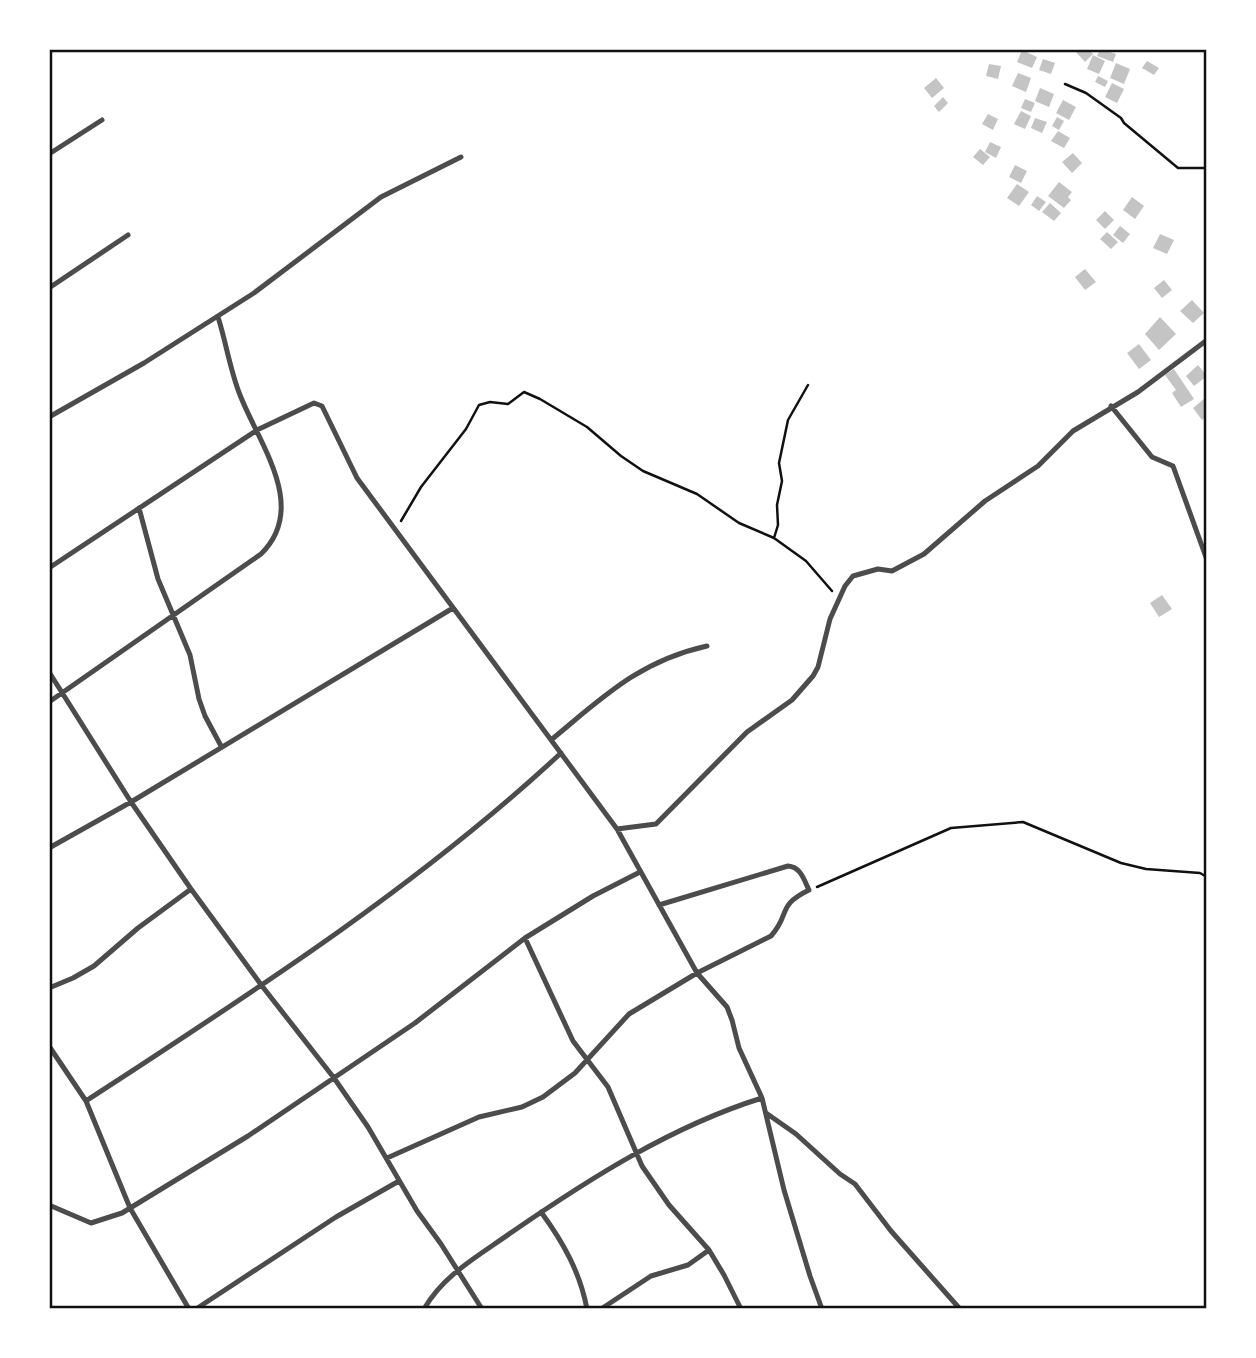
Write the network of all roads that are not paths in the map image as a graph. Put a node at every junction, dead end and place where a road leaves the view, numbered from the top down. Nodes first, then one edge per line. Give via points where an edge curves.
1 (102, 120) dead end
2 (49, 154) edge
3 (461, 156) dead end
4 (128, 235) dead end
5 (49, 288) edge
6 (218, 317) junction
7 (1207, 340) edge
8 (1111, 406) junction
9 (49, 417) edge
10 (257, 430) junction
11 (139, 508) junction
12 (1207, 560) edge
13 (49, 568) edge
14 (453, 608) junction
15 (174, 615) junction
16 (707, 646) dead end
17 (49, 672) edge
18 (62, 693) junction
19 (49, 702) edge
20 (551, 740) junction
21 (221, 746) junction
22 (561, 752) junction
23 (131, 802) junction
24 (617, 829) junction
25 (49, 848) edge
26 (640, 872) junction
27 (191, 889) junction
28 (659, 905) junction
29 (525, 939) junction
30 (697, 973) junction
31 (262, 986) junction
32 (49, 988) edge
33 (49, 1046) edge
34 (589, 1059) junction
35 (334, 1077) junction
36 (762, 1098) junction
37 (86, 1101) junction
38 (766, 1113) junction
39 (636, 1155) junction
40 (387, 1158) junction
41 (399, 1181) junction
42 (49, 1205) edge
43 (130, 1208) junction
44 (541, 1212) junction
45 (709, 1250) junction
46 (458, 1270) junction
47 (189, 1309) edge
48 (196, 1309) edge
49 (424, 1309) edge
50 (482, 1309) edge
51 (587, 1309) edge
52 (601, 1309) edge
53 (741, 1309) edge
54 (822, 1309) edge
55 (960, 1309) edge

1 - 2 street
3 - 6 street via 381,197
4 - 5 street
6 - 9 street
6 - 10 street via 240,394
7 - 8 street via 1138,392
8 - 12 street via 1152,457 1173,466
8 - 24 street via 1073,431 1038,466 985,501 924,554 892,571 878,569 853,576 827,630 818,667 792,700 747,732 656,824
10 - 11 street
10 - 14 street via 314,403 322,406 357,478
10 - 15 street via 282,497 273,543
11 - 13 street
11 - 15 street via 158,579
14 - 20 street
14 - 21 street
15 - 18 street
15 - 21 street via 190,655 202,707
16 - 20 street via 671,656 628,678
17 - 18 street
18 - 19 street
18 - 23 street
20 - 22 street
21 - 23 street
22 - 24 street
22 - 31 street via 399,888
23 - 25 street
23 - 27 street
24 - 26 street
26 - 28 street
26 - 29 street
27 - 31 street
27 - 32 street via 87,971
28 - 30 street
28 - 30 street via 788,866 800,871 809,890 789,903 771,936
29 - 34 street via 573,1041
29 - 35 street via 415,1023
30 - 34 street via 629,1014
30 - 36 street via 727,1007 739,1048
31 - 35 street
31 - 37 street
33 - 37 street
34 - 39 street via 608,1087
34 - 40 street via 543,1097 479,1117
35 - 40 street
35 - 43 street
36 - 38 street
36 - 39 street via 699,1121
37 - 43 street
38 - 54 street
38 - 55 street via 855,1184
39 - 44 street
39 - 45 street via 669,1205
40 - 41 street
41 - 46 street
41 - 48 street via 336,1216
42 - 43 street via 91,1223
43 - 47 street
44 - 46 street
44 - 51 street via 569,1255
45 - 52 street via 688,1265 652,1276
45 - 53 street
46 - 49 street
46 - 50 street

